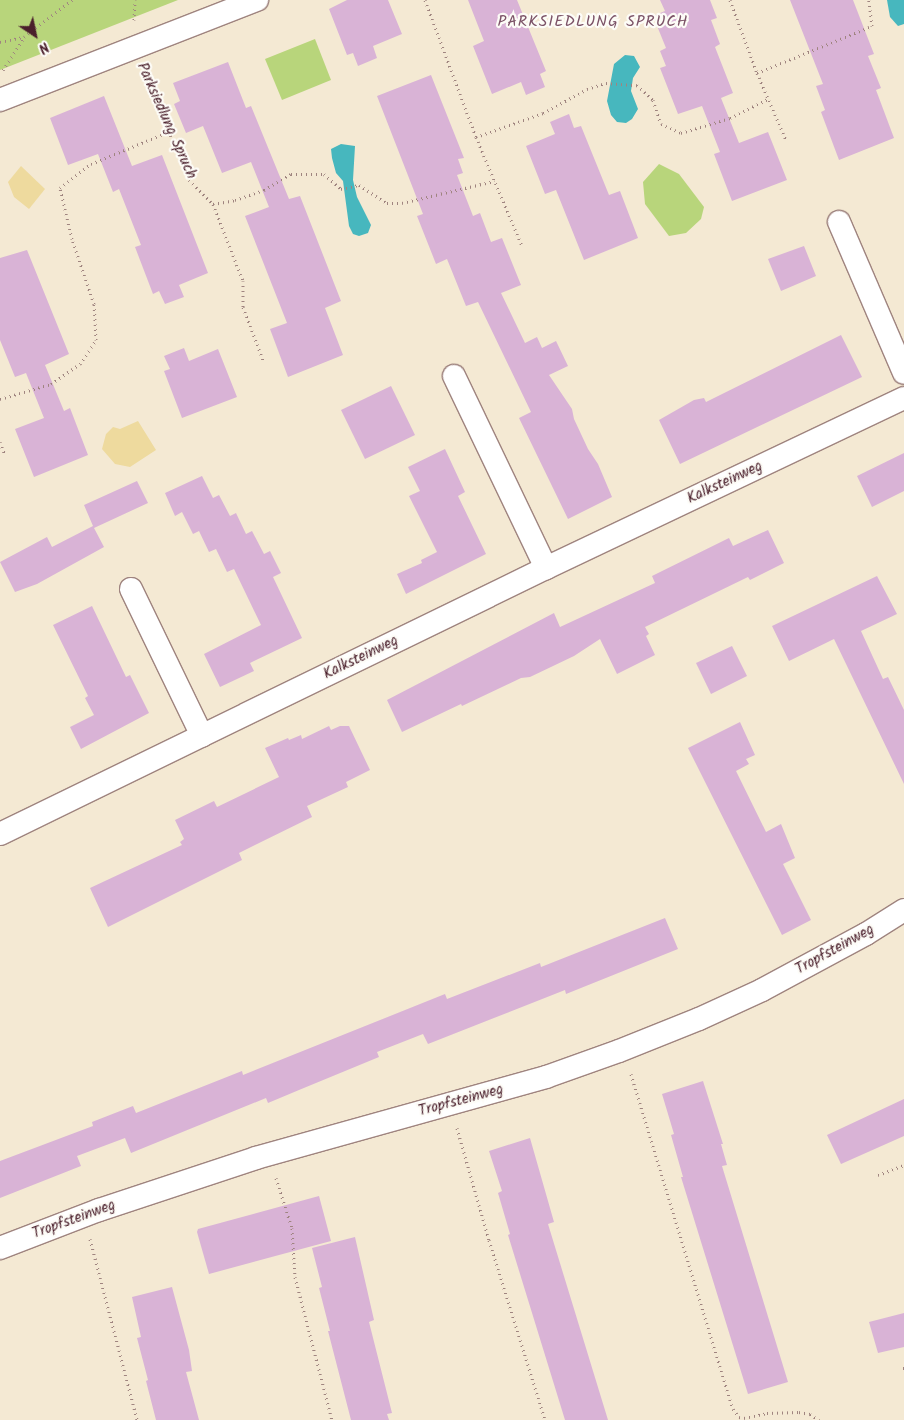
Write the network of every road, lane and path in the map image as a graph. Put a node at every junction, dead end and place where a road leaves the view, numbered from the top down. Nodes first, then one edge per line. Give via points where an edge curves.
1 (72, 0) edge
2 (135, 0) edge
3 (257, 0) edge
4 (426, 0) edge
5 (730, 0) edge
6 (869, 0) edge
7 (134, 20) dead end
8 (24, 37) junction
9 (0, 42) edge
10 (133, 47) junction
11 (757, 73) junction
12 (1, 74) edge
13 (768, 99) junction
14 (0, 100) edge
15 (168, 132) junction
16 (476, 138) junction
17 (786, 140) dead end
18 (494, 181) junction
19 (213, 204) junction
20 (839, 222) dead end
21 (522, 246) dead end
22 (263, 360) dead end
23 (904, 373) edge
24 (454, 376) dead end
25 (904, 398) edge
26 (0, 399) edge
27 (0, 442) edge
28 (5, 455) dead end
29 (546, 568) junction
30 (131, 589) dead end
31 (202, 736) junction
32 (0, 834) edge
33 (904, 910) edge
34 (628, 1066) dead end
35 (455, 1120) dead end
36 (904, 1165) edge
37 (274, 1171) dead end
38 (878, 1175) dead end
39 (88, 1233) dead end
40 (0, 1248) edge
41 (137, 1420) edge
42 (332, 1420) edge
43 (545, 1420) edge
44 (819, 1420) edge

1 - 8 path
2 - 7 path
3 - 10 street, Parksiedlung Spruch
4 - 16 path
5 - 11 path
6 - 11 path via 872,26
8 - 9 path
8 - 12 path
10 - 14 street, Parksiedlung Spruch
10 - 15 path, Parksiedlung Spruch
11 - 13 path
13 - 16 path via 730,118 681,133 661,124 653,100 637,85 606,83 587,89 543,113
13 - 17 path
15 - 19 path, Parksiedlung Spruch via 189,180
15 - 26 path via 91,164 60,188 72,240 94,304 96,340 80,364 51,384
16 - 18 path
18 - 19 path via 402,203 386,203 359,185 341,189 324,174 291,174 264,190
18 - 21 path
19 - 22 path, Parksiedlung Spruch via 243,281 243,307
20 - 23 street
24 - 29 street
25 - 29 street, Kalksteinweg
27 - 28 path
29 - 31 street, Kalksteinweg
30 - 31 street
31 - 32 street, Kalksteinweg
33 - 40 street, Tropfsteinweg via 762,990 619,1051 546,1077 256,1158 99,1210
34 - 44 path via 733,1409 744,1418 766,1413 799,1412
35 - 43 path
36 - 38 path
37 - 42 path via 292,1228 295,1277
39 - 41 path

